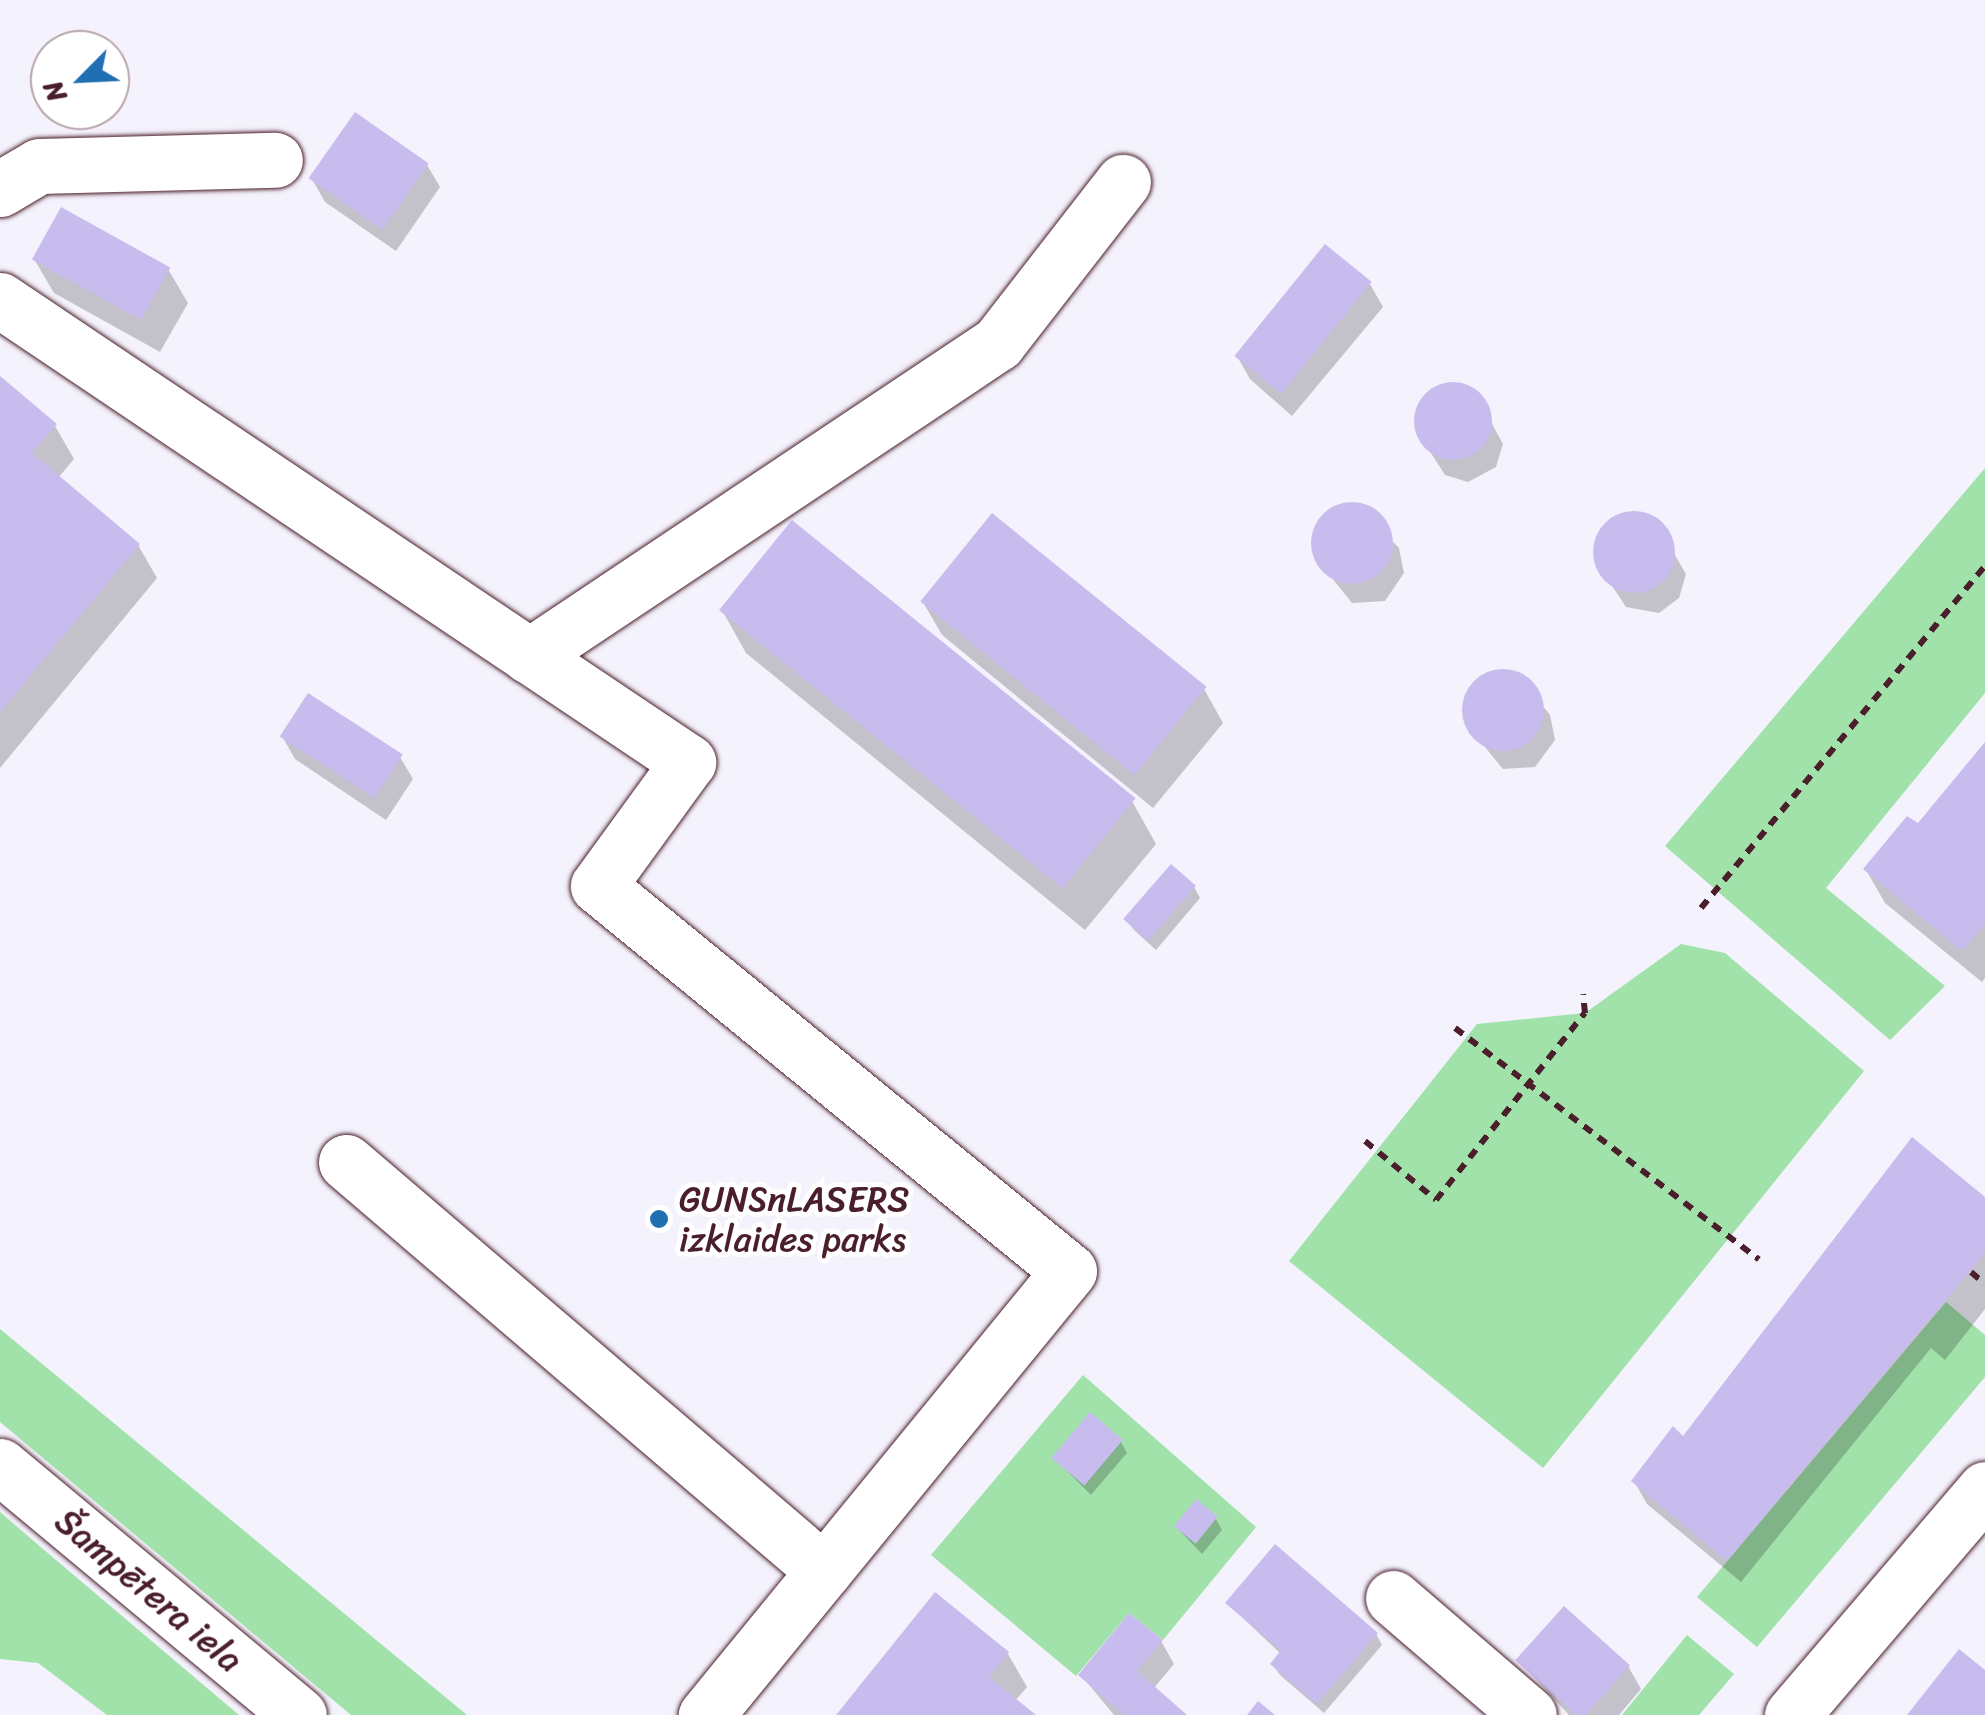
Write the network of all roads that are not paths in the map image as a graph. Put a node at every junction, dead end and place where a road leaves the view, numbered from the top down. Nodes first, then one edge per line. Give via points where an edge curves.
1 (275, 160) dead end
2 (1123, 182) dead end
3 (0, 189) edge
4 (0, 300) edge
5 (529, 656) junction
6 (346, 1162) dead end
7 (0, 1466) edge
8 (1978, 1513) edge
9 (824, 1571) junction
10 (1393, 1598) dead end
11 (299, 1715) edge
12 (706, 1715) edge
13 (1529, 1715) edge
14 (1792, 1715) edge

1 - 3 street via 40,166
2 - 5 street via 998,343
4 - 5 street
5 - 9 street via 688,762 598,886 1069,1271
6 - 9 street
7 - 11 street, Šampētera iela
8 - 14 street
9 - 12 street
10 - 13 street

